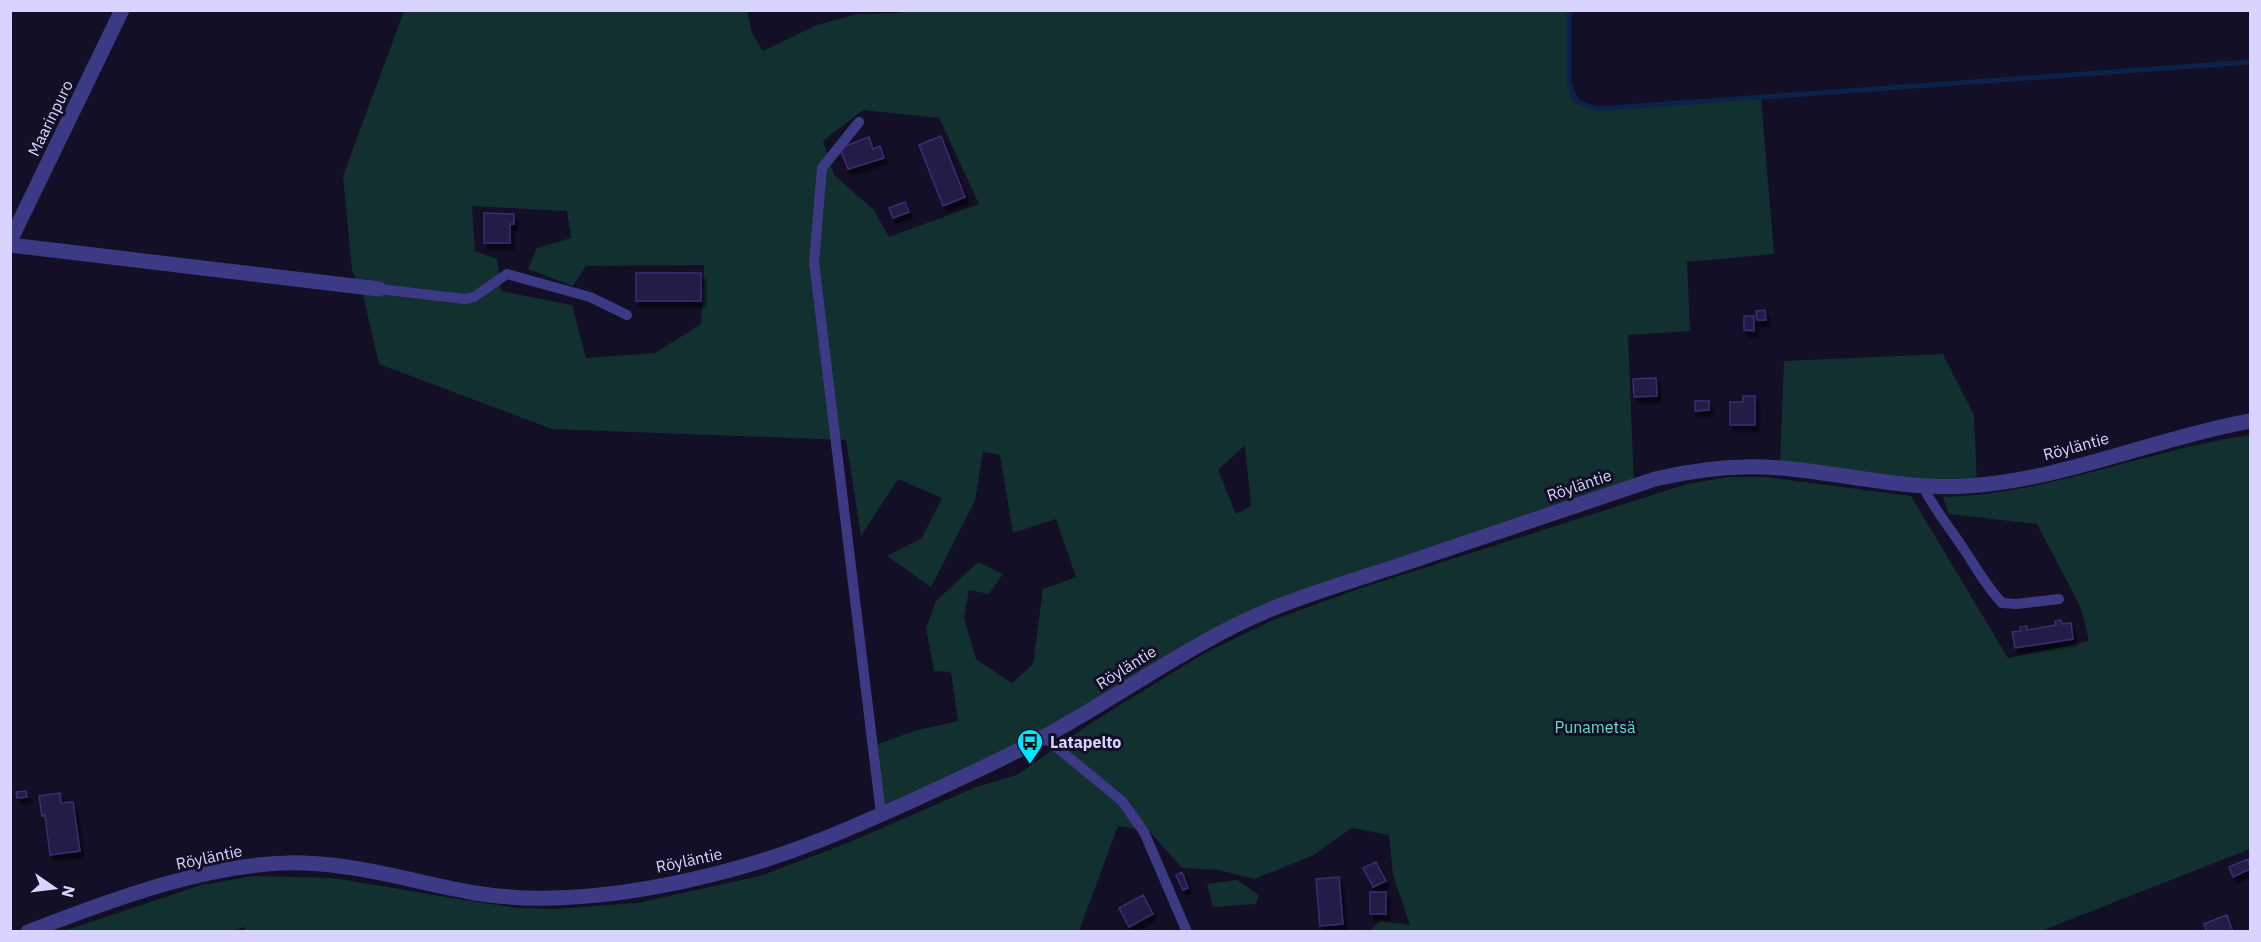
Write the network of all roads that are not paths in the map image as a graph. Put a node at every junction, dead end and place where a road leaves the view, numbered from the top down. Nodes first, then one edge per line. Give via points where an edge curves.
1 (122, 10) edge
2 (859, 122) dead end
3 (10, 243) edge
4 (379, 289) joint
5 (627, 315) dead end
6 (2250, 421) edge
7 (1923, 486) junction
8 (2060, 599) dead end
9 (1044, 737) junction
10 (881, 814) junction
11 (28, 932) edge
12 (1187, 932) edge

1 - 3 street, Maarinpuro
2 - 10 lane via 822,168 814,262
3 - 4 street
4 - 5 lane via 465,299 507,274 590,297
6 - 7 street, Röyläntie via 2206,429 2021,479 1967,486
7 - 8 lane via 1931,504 2002,603
7 - 9 street, Röyläntie via 1780,467 1692,470 1655,479 1296,599 1190,648
9 - 10 street, Röyläntie
9 - 12 lane via 1122,801 1139,824
10 - 11 street, Röyläntie via 759,862 604,894 546,898 477,893 375,871 300,863 202,875

